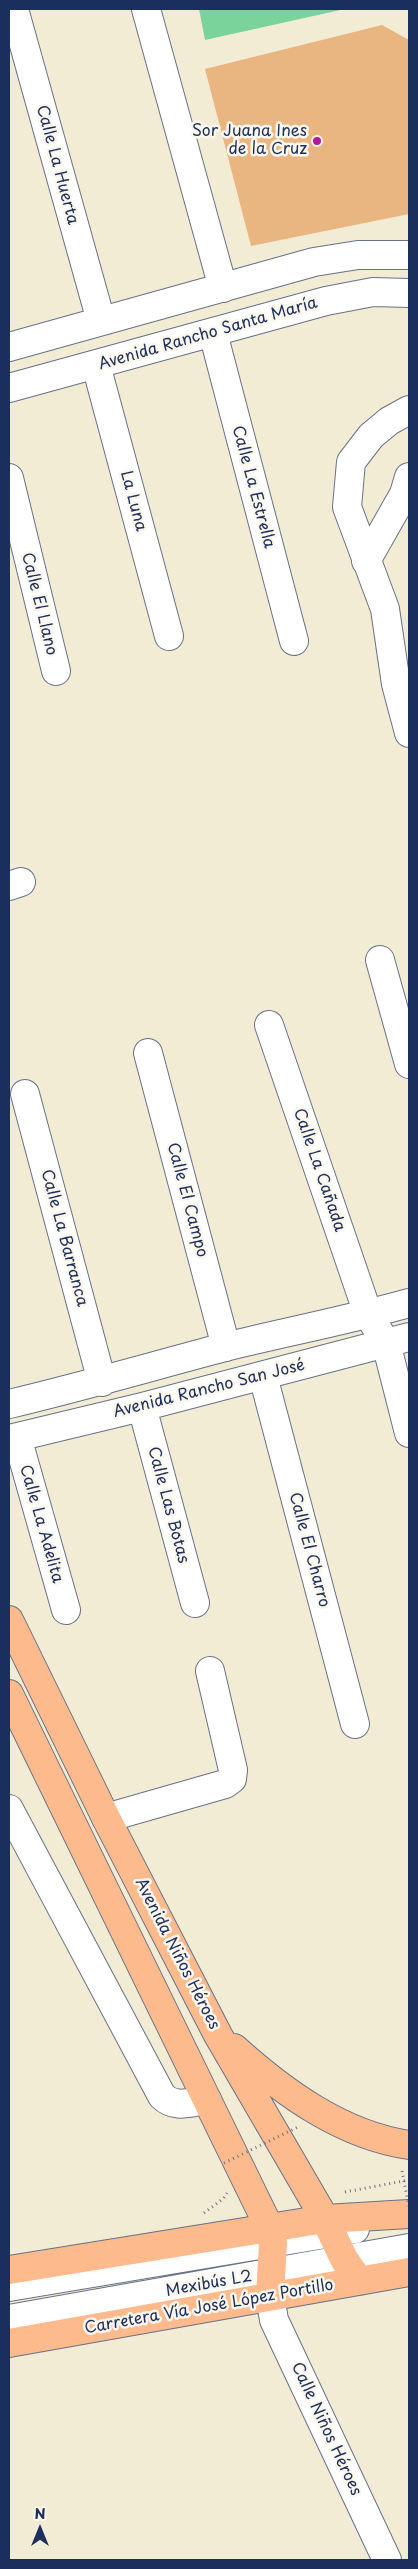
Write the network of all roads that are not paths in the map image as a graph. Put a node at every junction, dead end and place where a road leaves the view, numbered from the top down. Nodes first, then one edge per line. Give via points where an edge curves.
1 (14, 9) edge
2 (146, 9) edge
3 (409, 255) edge
4 (223, 288) junction
5 (409, 294) edge
6 (100, 321) junction
7 (213, 333) junction
8 (9, 347) edge
9 (96, 365) junction
10 (9, 388) edge
11 (409, 410) edge
12 (409, 477) edge
13 (9, 478) edge
14 (366, 560) junction
15 (170, 636) dead end
16 (294, 640) dead end
17 (56, 670) dead end
18 (409, 733) edge
19 (380, 960) dead end
20 (269, 1025) dead end
21 (148, 1053) dead end
22 (409, 1064) edge
23 (25, 1094) dead end
24 (409, 1303) edge
25 (368, 1314) junction
26 (398, 1340) edge
27 (226, 1347) junction
28 (262, 1376) junction
29 (102, 1382) junction
30 (9, 1404) edge
31 (142, 1407) junction
32 (409, 1433) edge
33 (13, 1438) edge
34 (195, 1603) dead end
35 (66, 1610) dead end
36 (9, 1620) edge
37 (210, 1671) dead end
38 (9, 1694) edge
39 (355, 1724) dead end
40 (9, 1809) edge
41 (106, 1818) junction
42 (218, 2035) junction
43 (207, 2100) junction
44 (409, 2145) edge
45 (409, 2214) edge
46 (409, 2220) edge
47 (329, 2226) junction
48 (271, 2236) junction
49 (409, 2248) edge
50 (9, 2270) edge
51 (352, 2270) junction
52 (409, 2272) edge
53 (271, 2285) junction
54 (9, 2287) edge
55 (9, 2319) edge
56 (9, 2343) edge
57 (387, 2560) edge

1 - 6 street, Calle La Huerta
2 - 4 street
3 - 4 street via 358,255 314,262
4 - 6 street
5 - 7 street, Avenida Rancho Santa María via 373,292 326,301
6 - 8 street
7 - 9 street, Avenida Rancho Santa María
7 - 16 street, Calle La Estrella
9 - 10 street, Avenida Rancho Santa María
9 - 15 street, La Luna
11 - 14 street via 371,436 351,462 348,507
12 - 14 street via 404,494
13 - 17 street, Calle El Llano
14 - 18 street via 385,609 396,684
19 - 22 street
20 - 25 street, Calle La Cañada
21 - 27 street, Calle El Campo
23 - 29 street, Calle La Barranca
24 - 25 street, Avenida Rancho San José
25 - 26 street, Calle La Cañada
25 - 27 street, Avenida Rancho San José
26 - 28 street, Avenida Rancho San José
26 - 32 street, Calle La Cañada
27 - 29 street, Avenida Rancho San José
28 - 31 street, Avenida Rancho San José
28 - 39 street, Calle El Charro
29 - 30 street, Avenida Rancho San José
31 - 33 street, Avenida Rancho San José
31 - 34 street, Calle Las Botas
33 - 35 street, Calle La Adelita
36 - 41 main road, Avenida Niños Héroes
37 - 41 street via 233,1770 232,1779 225,1784
38 - 43 main road
40 - 43 street via 162,2096 169,2103 178,2104
41 - 42 main road, Avenida Niños Héroes
42 - 44 main road via 271,2081 317,2112 383,2141
42 - 47 main road, Avenida Niños Héroes
43 - 48 main road
45 - 47 main road
46 - 47 street, Mexibús L2
47 - 48 street, Mexibús L2
47 - 51 main road, Avenida Niños Héroes
48 - 50 main road
48 - 53 main road
48 - 54 street, Mexibús L2
49 - 51 street
51 - 52 main road, Carretera Vía José López Portillo
51 - 53 main road, Carretera Vía José López Portillo
53 - 55 street, Mexibús L2
53 - 56 main road, Carretera Vía José López Portillo
53 - 57 street, Calle Niños Héroes via 274,2320

